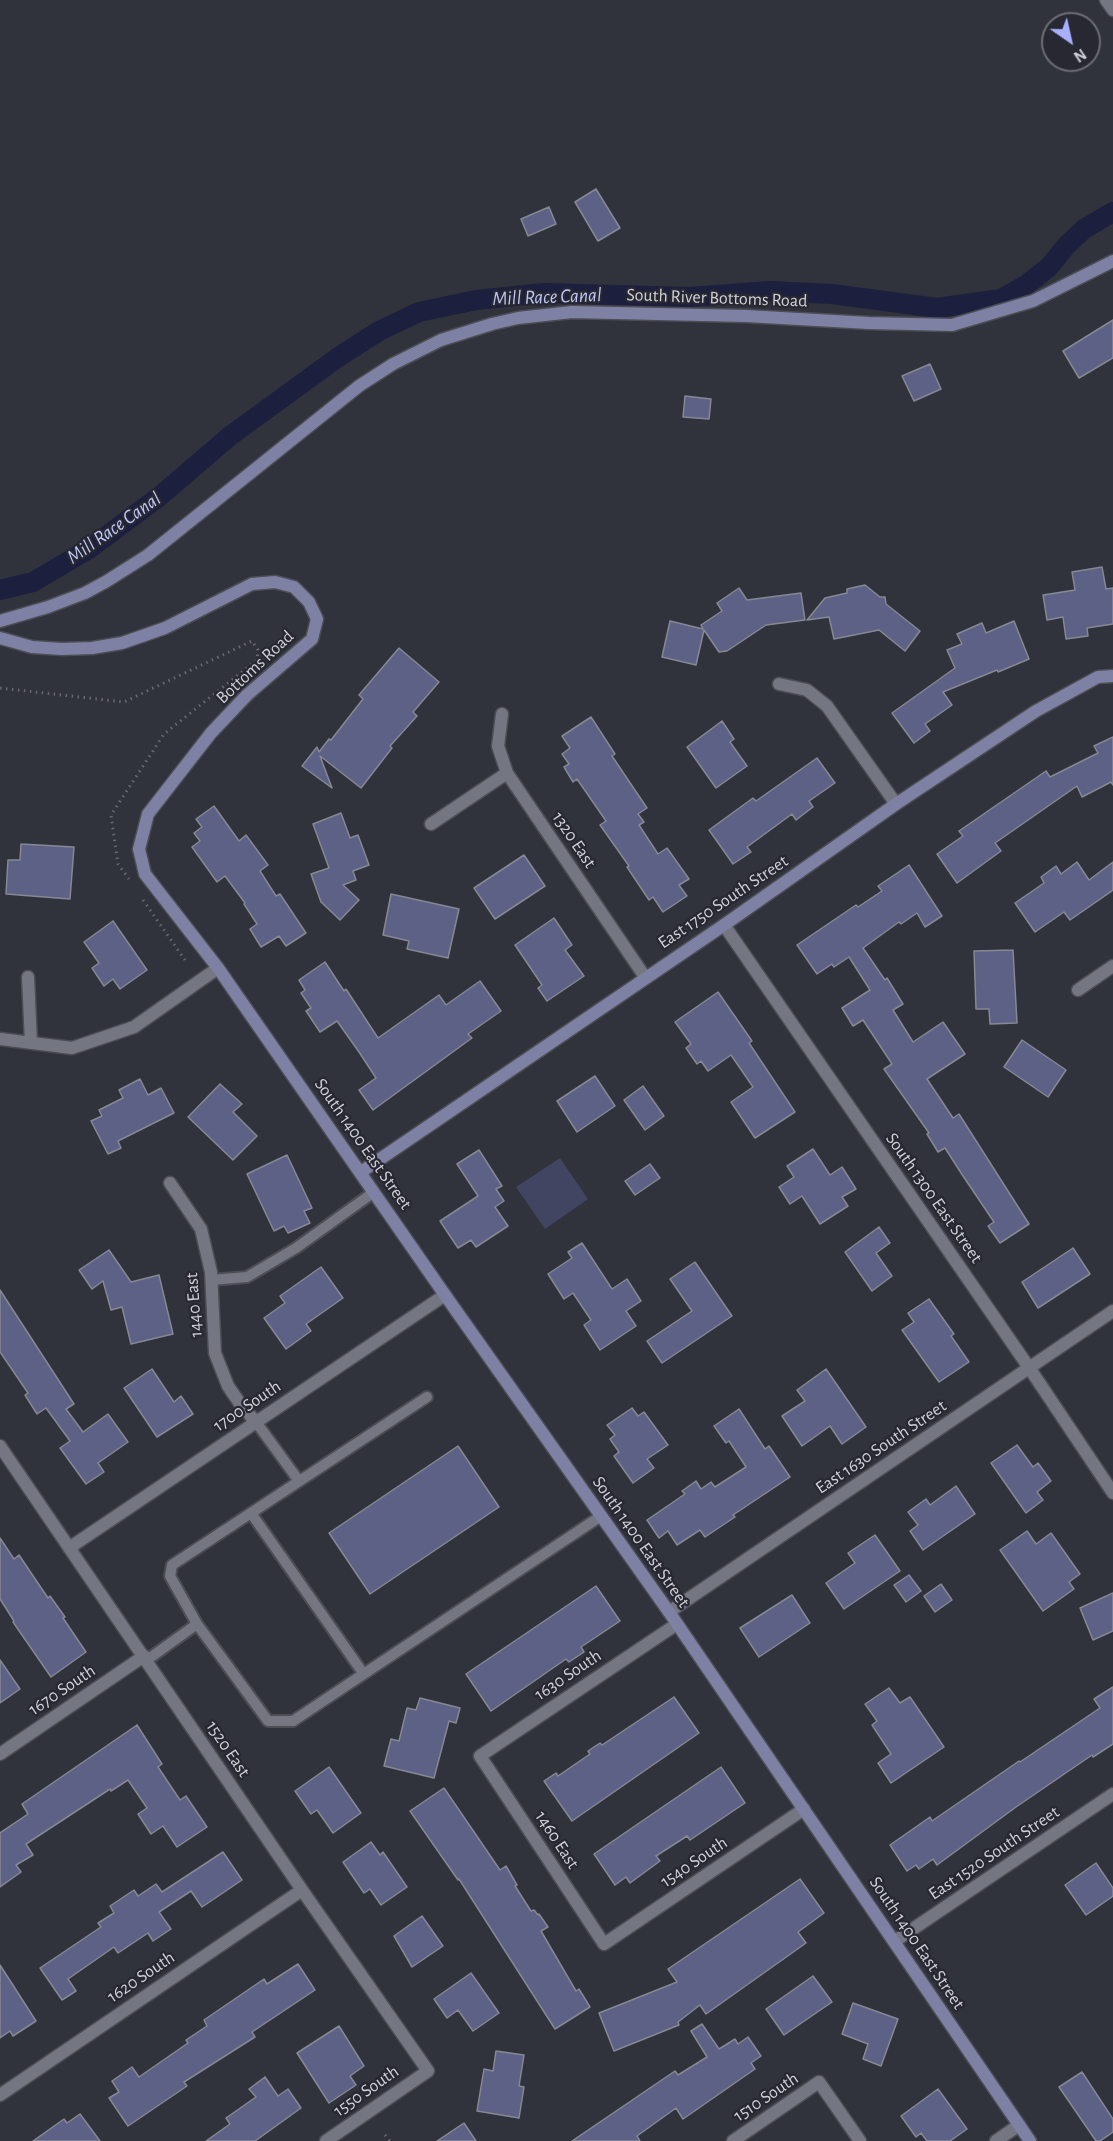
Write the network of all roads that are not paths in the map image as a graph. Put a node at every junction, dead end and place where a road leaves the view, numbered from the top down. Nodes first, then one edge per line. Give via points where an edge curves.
1 (1106, 0) edge
2 (1113, 10) edge
3 (1113, 261) edge
4 (0, 621) edge
5 (0, 638) edge
6 (1113, 676) edge
7 (779, 684) dead end
8 (502, 714) dead end
9 (507, 773) junction
10 (896, 804) junction
11 (431, 824) dead end
12 (724, 925) junction
13 (1113, 966) edge
14 (218, 968) junction
15 (28, 977) dead end
16 (645, 977) junction
17 (1078, 990) dead end
18 (0, 1039) edge
19 (31, 1043) junction
20 (360, 1172) junction
21 (170, 1183) dead end
22 (374, 1192) junction
23 (211, 1280) junction
24 (445, 1295) junction
25 (1113, 1311) edge
26 (1030, 1369) junction
27 (427, 1396) dead end
28 (256, 1422) junction
29 (0, 1446) edge
30 (299, 1481) junction
31 (1113, 1493) edge
32 (251, 1513) junction
33 (601, 1516) junction
34 (69, 1548) junction
35 (669, 1612) junction
36 (197, 1624) junction
37 (677, 1624) junction
38 (145, 1658) junction
39 (363, 1673) junction
40 (0, 1754) edge
41 (480, 1756) joint
42 (1113, 1794) edge
43 (804, 1809) junction
44 (302, 1890) junction
45 (895, 1941) junction
46 (604, 1944) joint
47 (428, 2071) joint
48 (0, 2095) edge
49 (1019, 2125) junction
50 (326, 2141) edge
51 (733, 2141) edge
52 (860, 2141) edge
53 (996, 2141) edge
54 (1030, 2141) edge

1 - 2 street
3 - 4 street, South River Bottoms Road via 1033,301 952,325 599,311 527,316 471,330 393,364 359,386 148,555 107,581 48,608
5 - 14 street, Bottoms Road via 32,647 62,649 122,643 165,628 252,584 275,582 294,587 309,602 317,619 312,639 247,694 211,734 148,814 139,849 145,874
6 - 10 street, East 1750 South Street via 1098,678 1036,711
7 - 10 street via 807,690 827,706
8 - 9 street, 1320 East via 498,746
9 - 11 street
9 - 16 street, 1320 East
10 - 12 street, East 1750 South Street
12 - 16 street, East 1750 South Street
12 - 26 street, South 1300 East Street
13 - 17 street
14 - 19 street via 134,1027 72,1048
14 - 20 street, South 1400 East Street
15 - 19 street
16 - 20 street, East 1750 South Street
18 - 19 street
20 - 22 street, South 1400 East Street
21 - 23 street, 1440 East via 201,1229
22 - 23 lane via 296,1248 247,1277
22 - 24 street, South 1400 East Street
23 - 28 street, 1440 East via 215,1353 228,1386
24 - 28 street, 1700 South
24 - 33 street, South 1400 East Street
25 - 26 street, East 1630 South Street
26 - 31 street, South 1300 East Street
26 - 35 street, East 1630 South Street
27 - 30 lane
28 - 30 lane
28 - 34 street, 1700 South
29 - 34 street, 1520 East
30 - 32 lane
32 - 36 lane via 172,1565 170,1576
32 - 39 lane
33 - 35 street, South 1400 East Street
33 - 39 lane
34 - 38 street, 1520 East
35 - 37 street, South 1400 East Street
36 - 38 lane
36 - 39 lane via 268,1721 293,1721
37 - 41 street, 1630 South
37 - 43 street, South 1400 East Street
38 - 40 street, 1670 South
38 - 44 street, 1520 East
41 - 46 street, 1460 East
42 - 45 street, East 1520 South Street
43 - 45 street, South 1400 East Street
43 - 46 street, 1540 South
44 - 47 street, 1520 East
44 - 48 street, 1620 South
45 - 49 street, South 1400 East Street
47 - 50 street, 1550 South
49 - 53 street
49 - 54 street, South 1400 East Street
51 - 52 street, 1510 South via 819,2082

